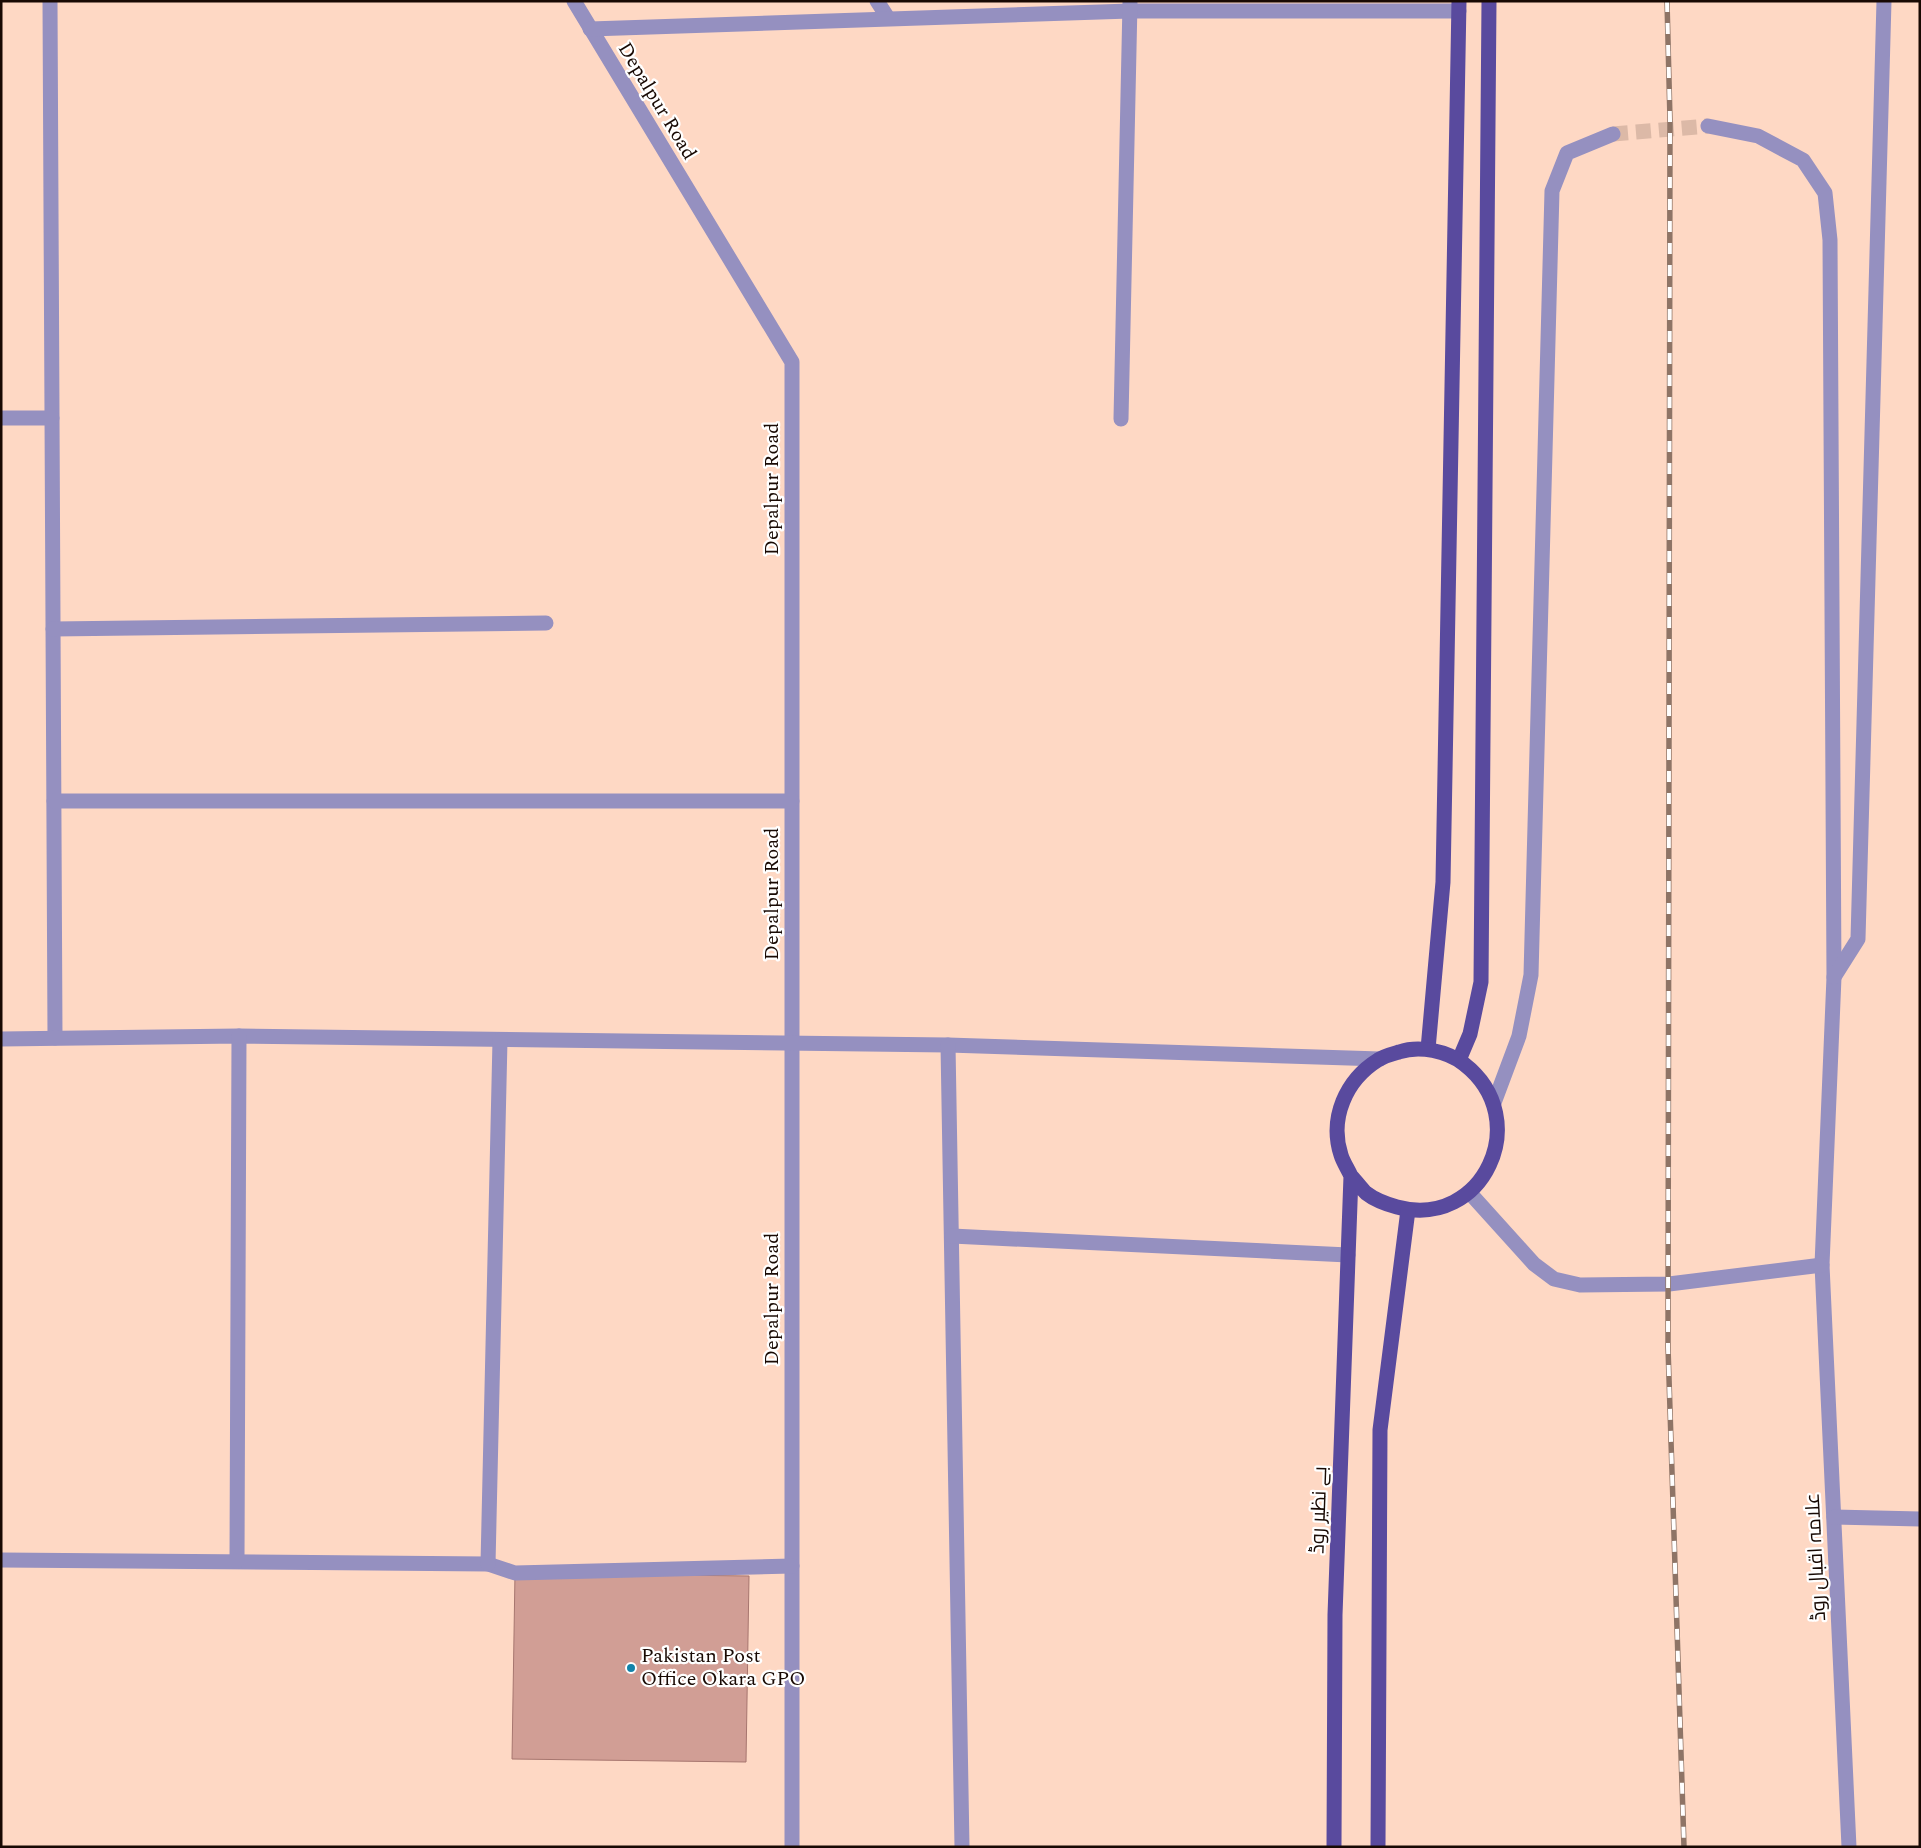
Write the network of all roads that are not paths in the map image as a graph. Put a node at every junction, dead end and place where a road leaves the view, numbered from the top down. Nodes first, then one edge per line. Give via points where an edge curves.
1 (50, 1) edge
2 (574, 1) edge
3 (876, 1) edge
4 (1489, 1) edge
5 (1884, 1) edge
6 (1130, 6) edge
7 (1459, 6) edge
8 (888, 18) junction
9 (590, 29) junction
10 (1708, 126) tunnel mouth
11 (1613, 134) tunnel mouth
12 (1, 418) edge
13 (52, 418) junction
14 (1121, 419) dead end
15 (546, 622) dead end
16 (53, 629) junction
17 (54, 801) junction
18 (792, 801) junction
19 (1834, 977) junction
20 (239, 1036) junction
21 (55, 1038) junction
22 (1, 1039) edge
23 (500, 1040) junction
24 (792, 1043) junction
25 (948, 1045) junction
26 (1428, 1049) junction
27 (1380, 1058) junction
28 (1459, 1060) junction
29 (1494, 1103) junction
30 (1351, 1176) junction
31 (1469, 1192) junction
32 (1408, 1210) junction
33 (952, 1236) junction
34 (1348, 1256) junction
35 (1822, 1265) junction
36 (1834, 1517) junction
37 (1920, 1519) edge
38 (1, 1560) edge
39 (237, 1561) junction
40 (488, 1564) junction
41 (792, 1566) junction
42 (792, 1847) edge
43 (962, 1847) edge
44 (1334, 1847) edge
45 (1378, 1847) edge
46 (1849, 1847) edge

1 - 13 street
2 - 9 street, Depalpur Road
3 - 8 street
4 - 28 main road via 1481,982 1470,1034
5 - 19 street via 1858,939
6 - 7 street
6 - 8 street
6 - 14 street
7 - 26 main road via 1443,882
8 - 9 street
9 - 18 street, Depalpur Road via 792,362
10 - 19 street, علامہ اقبال روڈ via 1758,136 1803,160 1825,193 1830,250
11 - 29 street via 1567,153 1552,191 1531,975 1519,1036
12 - 13 street
13 - 16 street
15 - 16 street
16 - 17 street
17 - 18 street
17 - 21 street
18 - 24 street, Depalpur Road
19 - 35 street, علامہ اقبال روڈ
20 - 21 street
20 - 23 street
20 - 39 street
21 - 22 street
23 - 24 street
23 - 40 street
24 - 25 street
24 - 41 street, Depalpur Road
25 - 27 street
25 - 33 street
26 - 27 main road via 1403,1051
26 - 28 main road
27 - 30 main road via 1357,1078 1339,1111 1337,1133 1341,1155
28 - 29 main road via 1486,1086
29 - 31 main road via 1498,1127 1495,1152 1485,1174
30 - 32 main road via 1366,1193 1386,1204
30 - 34 main road, بے نظیر روڈ
31 - 32 main road via 1450,1204 1430,1210
31 - 35 street via 1534,1264 1554,1279 1580,1285 1669,1284
32 - 45 main road via 1380,1430
33 - 34 street
33 - 43 street
34 - 44 main road, بے نظیر روڈ via 1335,1616
35 - 36 street, علامہ اقبال روڈ
36 - 37 street
36 - 46 street, علامہ اقبال روڈ
38 - 39 street
39 - 40 street
40 - 41 street via 516,1573
41 - 42 street, Depalpur Road

